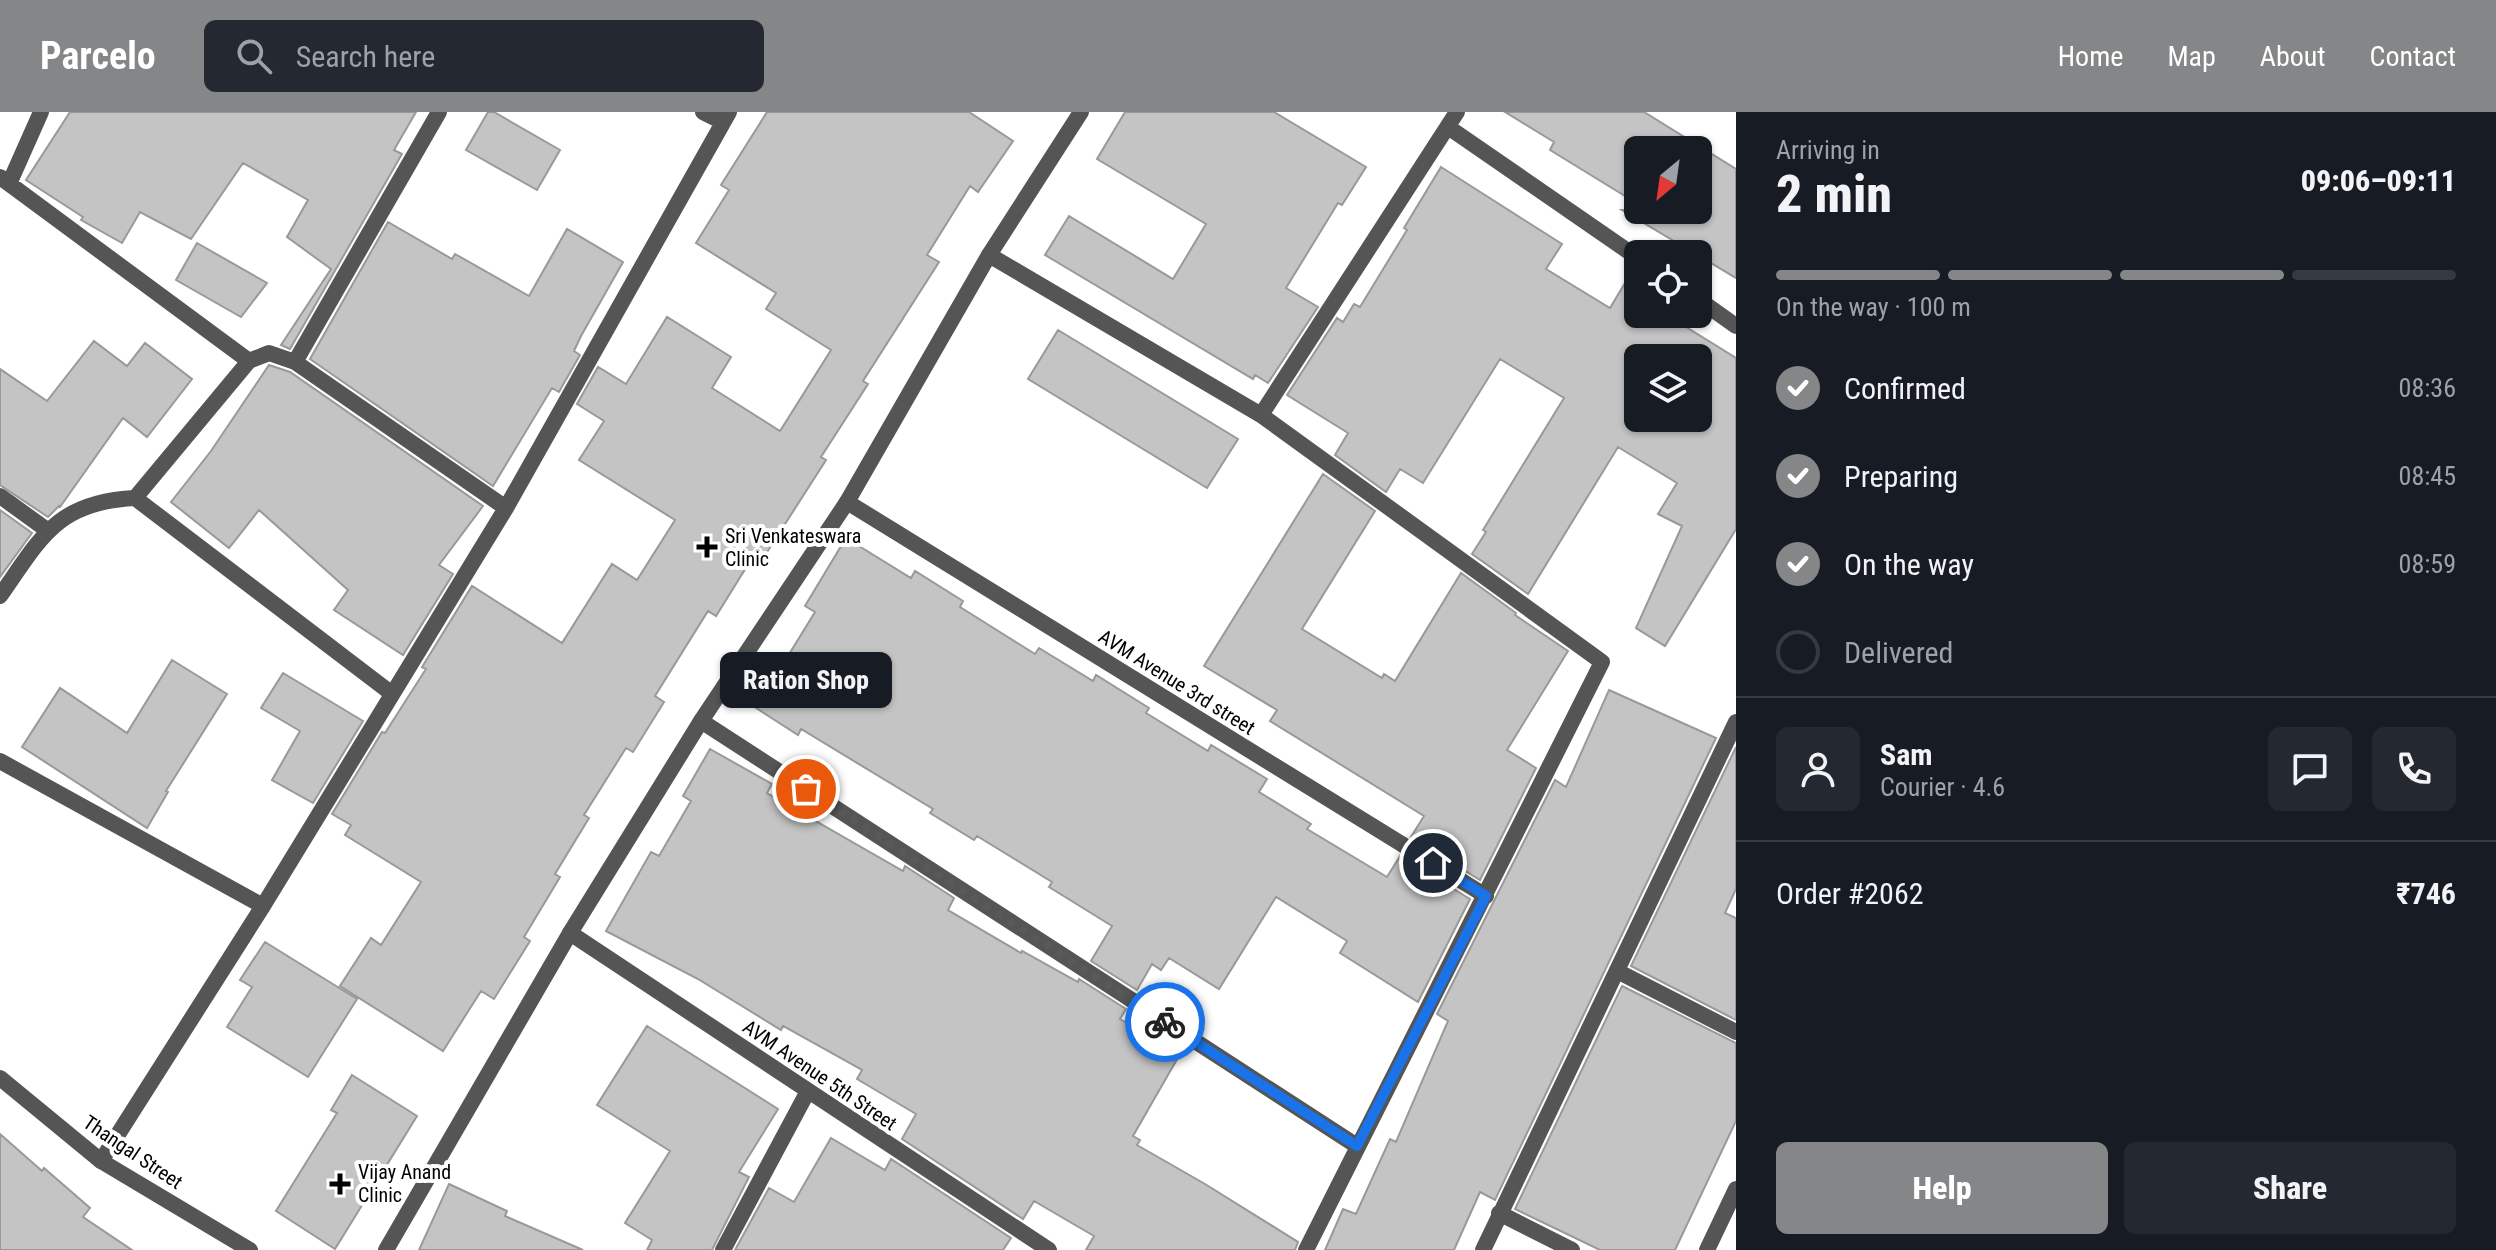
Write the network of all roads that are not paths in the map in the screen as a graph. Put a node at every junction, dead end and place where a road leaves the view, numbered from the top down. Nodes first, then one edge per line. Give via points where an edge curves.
1 (41, 112) edge
2 (439, 112) edge
3 (703, 112) edge
4 (1081, 112) edge
5 (726, 117) edge
6 (1453, 119) edge
7 (5, 180) edge
8 (1624, 247) edge
9 (989, 255) junction
10 (1712, 309) edge
11 (1736, 326) edge
12 (249, 361) junction
13 (295, 362) junction
14 (1261, 415) junction
15 (0, 496) edge
16 (135, 498) junction
17 (847, 502) junction
18 (506, 508) junction
19 (47, 530) junction
20 (0, 596) edge
21 (391, 693) junction
22 (701, 721) junction
23 (1736, 722) edge
24 (0, 761) edge
25 (1486, 896) junction
26 (263, 906) junction
27 (570, 933) junction
28 (1617, 971) junction
29 (1736, 1032) edge
30 (0, 1078) edge
31 (808, 1091) junction
32 (1357, 1146) junction
33 (101, 1161) junction
34 (1736, 1189) edge
35 (1499, 1213) junction
36 (1041, 1248) edge
37 (250, 1250) edge
38 (386, 1250) edge
39 (723, 1250) edge
40 (1306, 1250) edge
41 (1483, 1250) edge
42 (1572, 1250) edge
43 (1707, 1250) edge

1 - 7 street
2 - 13 street
3 - 5 street
4 - 9 street
5 - 18 street
6 - 8 street
6 - 14 street
7 - 12 street
9 - 14 street
9 - 17 street
10 - 11 street
12 - 13 street via 269,353
12 - 16 street
13 - 18 street
14 - 25 street via 1602,662
15 - 19 street
16 - 19 street via 105,500 77,510
16 - 21 street
17 - 22 street
17 - 25 street, AVM Avenue 3rd street
18 - 21 street
19 - 20 street
21 - 26 street
22 - 27 street
22 - 32 street
23 - 28 street
24 - 26 street
25 - 32 street
26 - 33 street
27 - 31 street, AVM Avenue 5th Street
27 - 38 street
28 - 29 street
28 - 35 street
30 - 33 street, Thangal Street
31 - 36 street, AVM Avenue 5th Street
31 - 39 street
32 - 40 street
33 - 37 street, Thangal Street
34 - 43 street
35 - 41 street
35 - 42 street

